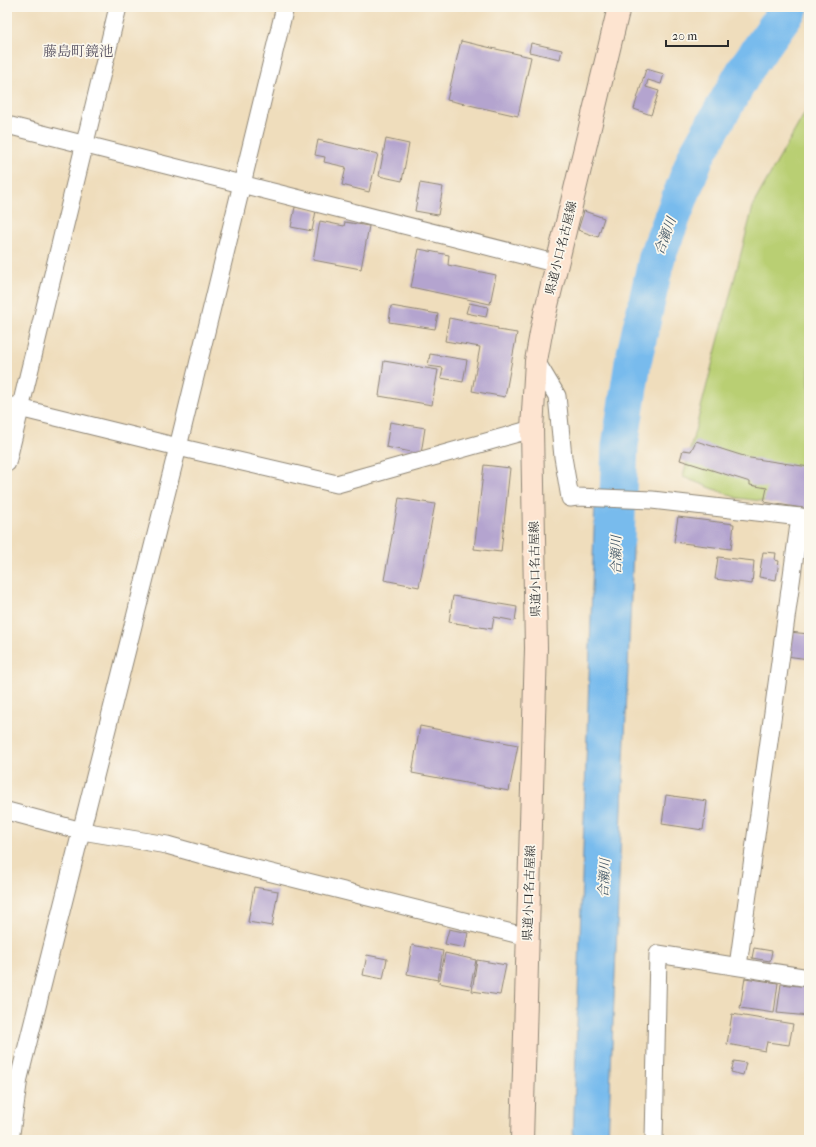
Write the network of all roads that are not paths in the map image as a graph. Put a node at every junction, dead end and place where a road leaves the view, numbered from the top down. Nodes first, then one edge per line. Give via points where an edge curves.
1 (118, 7) edge
2 (286, 7) edge
3 (619, 7) edge
4 (7, 125) edge
5 (84, 144) junction
6 (242, 184) junction
7 (558, 264) junction
8 (536, 361) junction
9 (14, 406) edge
10 (532, 429) junction
11 (178, 447) junction
12 (7, 463) edge
13 (804, 517) edge
14 (7, 811) edge
15 (82, 831) junction
16 (528, 937) junction
17 (738, 966) junction
18 (809, 978) edge
19 (10, 1140) edge
20 (522, 1140) edge
21 (654, 1140) edge

1 - 5 street
2 - 6 street
3 - 7 main road, 県道小口名古屋線
4 - 5 street
5 - 6 street
5 - 9 street
6 - 7 street
6 - 11 street
7 - 8 main road, 県道小口名古屋線
8 - 10 main road, 県道小口名古屋線
8 - 13 street via 557,396 570,498 652,500
9 - 11 street
9 - 12 street
10 - 11 street via 337,484
10 - 16 main road, 県道小口名古屋線 via 536,648
11 - 15 street
13 - 17 street
14 - 15 street
15 - 16 street via 168,845
15 - 19 street via 19,1078
16 - 20 main road, 県道小口名古屋線
17 - 18 street
17 - 21 street via 658,954

